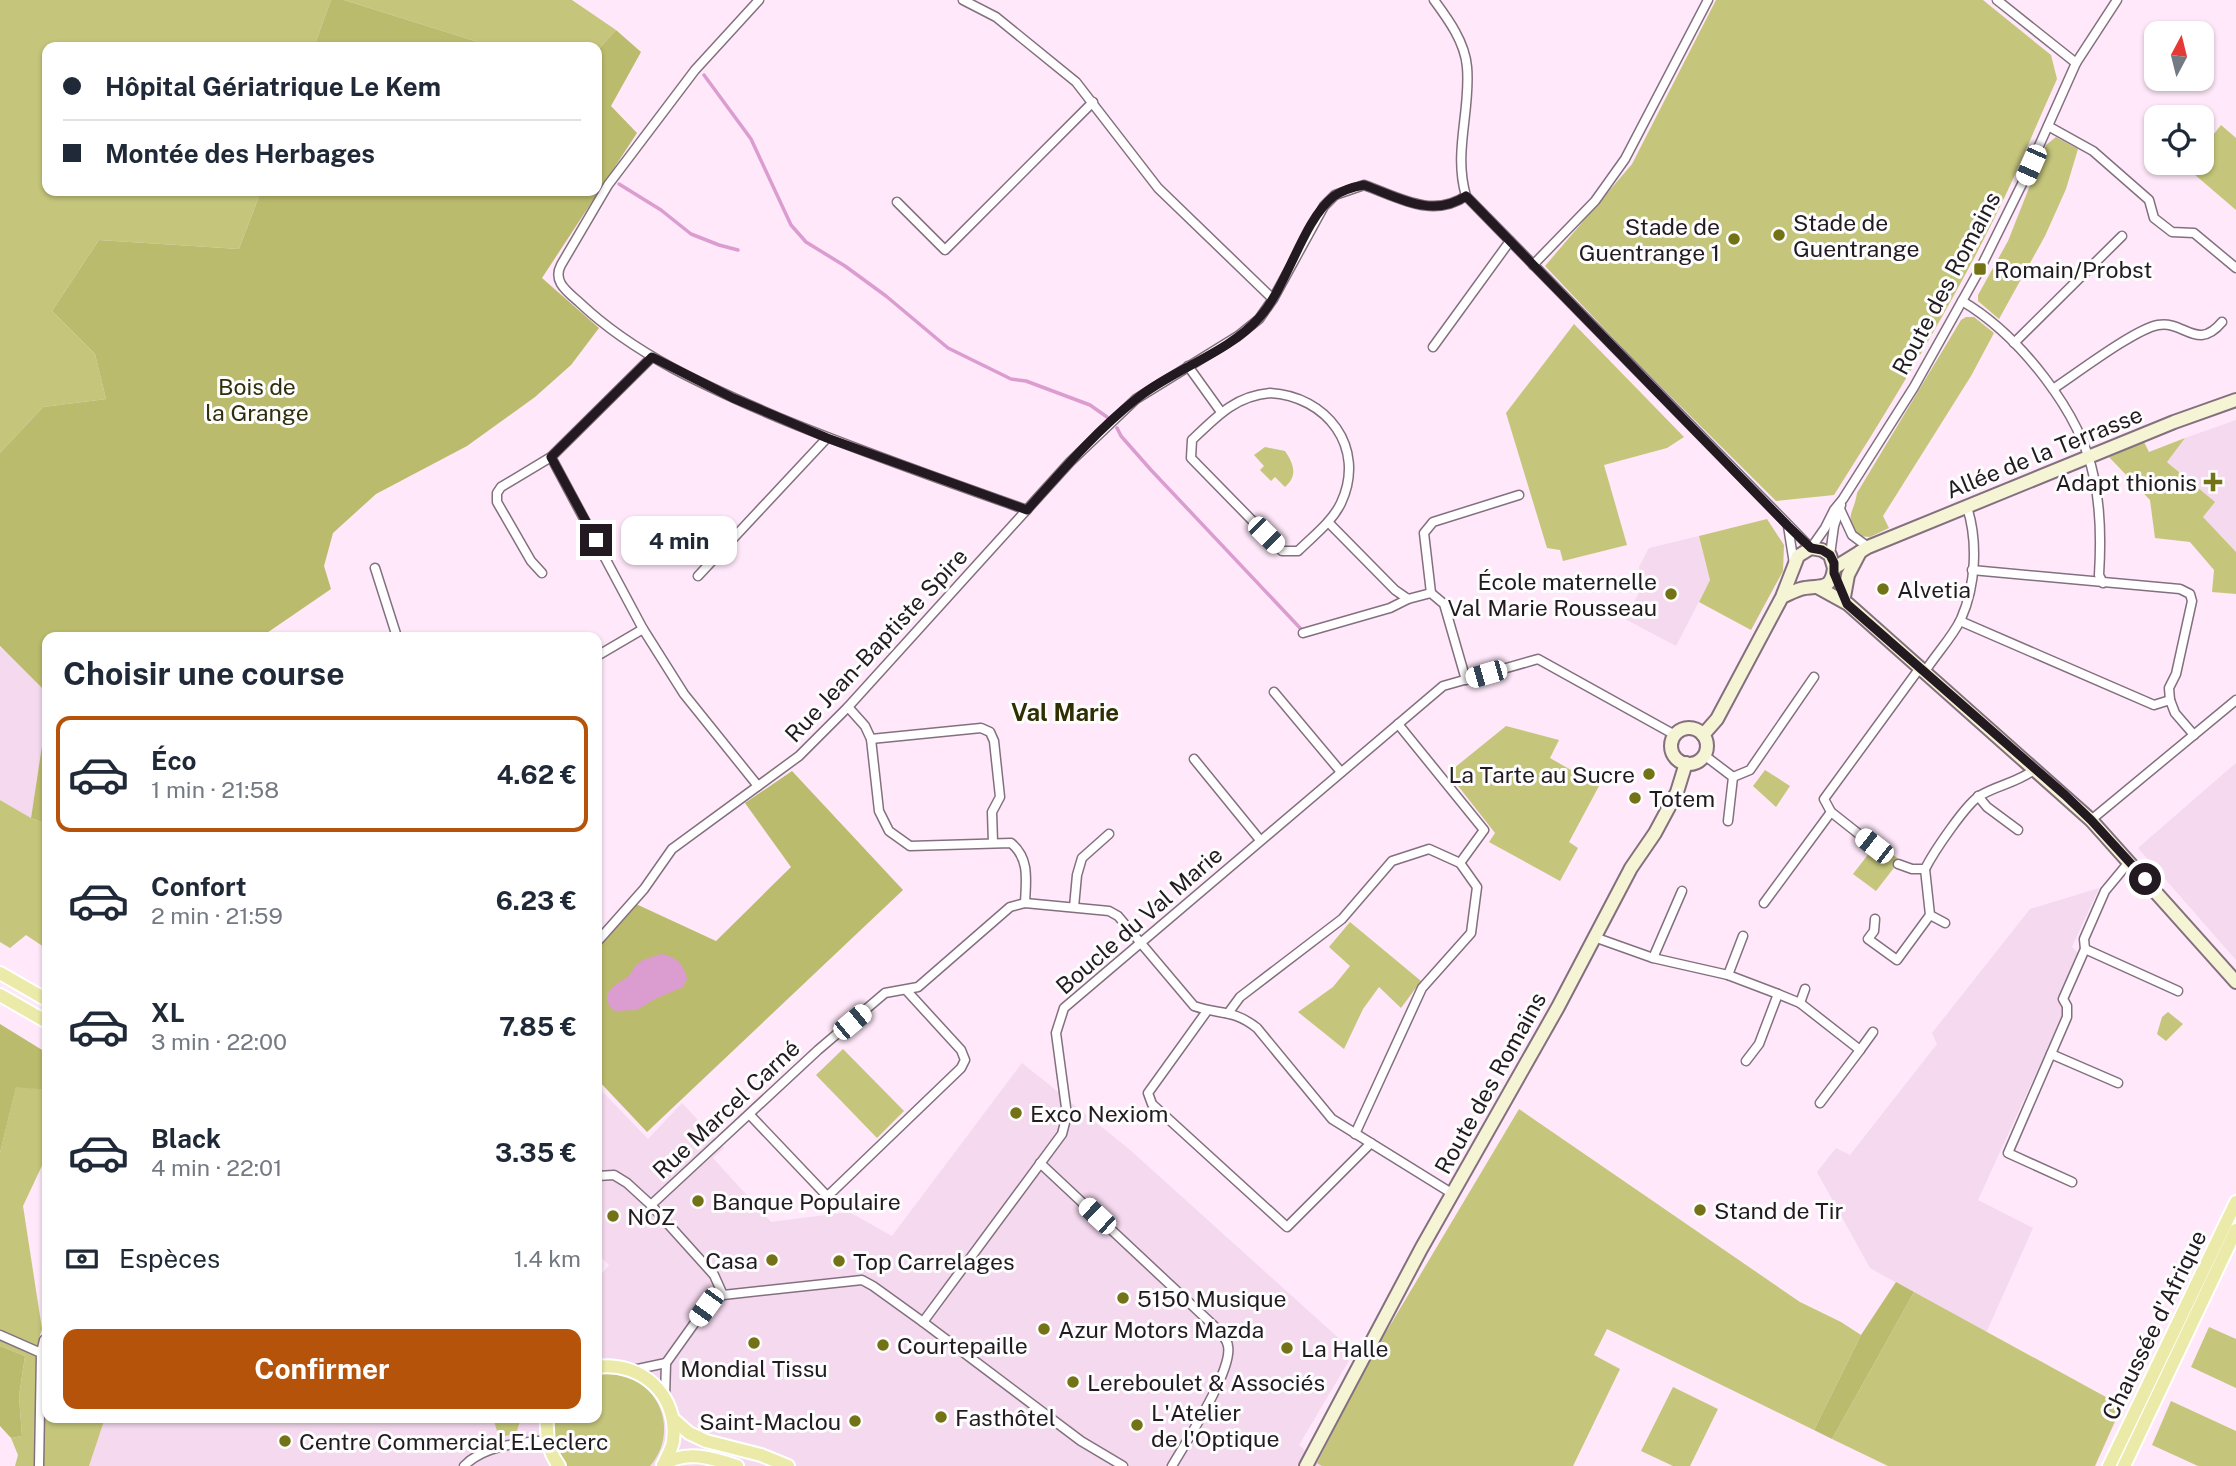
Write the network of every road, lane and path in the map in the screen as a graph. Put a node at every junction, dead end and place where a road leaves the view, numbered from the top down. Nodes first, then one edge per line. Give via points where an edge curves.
1 (759, 0) edge
2 (963, 0) edge
3 (1434, 0) edge
4 (1708, 0) edge
5 (1997, 0) edge
6 (2117, 0) edge
7 (2076, 63) junction
8 (1093, 102) junction
9 (2048, 126) junction
10 (602, 195) edge
11 (602, 196) edge
12 (1466, 196) junction
13 (897, 202) dead end
14 (2122, 236) dead end
15 (1510, 241) junction
16 (1533, 265) junction
17 (2236, 268) edge
18 (1273, 299) junction
19 (1962, 301) junction
20 (2222, 322) dead end
21 (2014, 343) junction
22 (1433, 347) dead end
23 (652, 357) junction
24 (1188, 366) junction
25 (2053, 389) junction
26 (2236, 400) edge
27 (1221, 412) junction
28 (827, 438) junction
29 (551, 457) junction
30 (2088, 457) junction
31 (1518, 495) dead end
32 (1843, 499) junction
33 (1967, 507) junction
34 (1840, 509) junction
35 (1027, 510) junction
36 (1328, 522) junction
37 (1788, 526) junction
38 (1811, 548) junction
39 (1864, 549) junction
40 (1833, 565) junction
41 (376, 568) dead end
42 (1794, 568) junction
43 (1972, 570) junction
44 (542, 573) dead end
45 (698, 576) dead end
46 (2104, 583) junction
47 (1813, 587) junction
48 (1430, 593) junction
49 (1782, 597) junction
50 (1408, 599) junction
51 (1846, 601) junction
52 (1960, 621) junction
53 (643, 629) junction
54 (395, 632) edge
55 (1303, 633) dead end
56 (602, 653) edge
57 (1921, 671) junction
58 (1814, 677) dead end
59 (1466, 680) junction
60 (1274, 692) dead end
61 (2170, 699) junction
62 (2236, 700) edge
63 (848, 707) junction
64 (1398, 724) junction
65 (1703, 735) junction
66 (2194, 735) junction
67 (1675, 736) junction
68 (871, 739) junction
69 (1704, 755) junction
70 (1194, 759) dead end
71 (1686, 763) junction
72 (2035, 769) junction
73 (1341, 772) junction
74 (1733, 777) junction
75 (758, 786) junction
76 (1978, 796) junction
77 (1831, 812) junction
78 (2091, 820) junction
79 (1728, 821) dead end
80 (2018, 830) dead end
81 (1109, 834) dead end
82 (1260, 840) junction
83 (993, 843) junction
84 (1874, 846) dead end
85 (2129, 862) junction
86 (1460, 863) junction
87 (1898, 864) dead end
88 (1925, 869) junction
89 (1682, 891) dead end
90 (1025, 903) junction
91 (1764, 903) dead end
92 (1074, 907) junction
93 (1930, 915) junction
94 (1875, 919) dead end
95 (1945, 923) dead end
96 (602, 936) edge
97 (1743, 936) dead end
98 (1594, 937) junction
99 (1142, 944) junction
100 (2085, 949) junction
101 (1653, 958) junction
102 (0, 973) edge
103 (1728, 975) junction
104 (2236, 982) edge
105 (1805, 989) dead end
106 (907, 991) junction
107 (2178, 991) dead end
108 (1778, 994) junction
109 (0, 995) edge
110 (42, 997) edge
111 (1800, 1003) junction
112 (1207, 1011) junction
113 (1229, 1012) junction
114 (42, 1019) edge
115 (1873, 1032) dead end
116 (1860, 1049) junction
117 (2051, 1054) junction
118 (1746, 1061) dead end
119 (2118, 1083) dead end
120 (1820, 1103) dead end
121 (750, 1115) junction
122 (1355, 1134) junction
123 (1371, 1143) junction
124 (1040, 1163) junction
125 (602, 1176) edge
126 (2072, 1182) dead end
127 (1453, 1194) junction
128 (2236, 1202) edge
129 (651, 1205) junction
130 (2236, 1230) edge
131 (723, 1295) junction
132 (923, 1322) junction
133 (0, 1335) edge
134 (42, 1349) edge
135 (41, 1353) junction
136 (666, 1363) junction
137 (602, 1367) edge
138 (633, 1370) junction
139 (665, 1397) junction
140 (673, 1419) junction
141 (547, 1423) edge
142 (1326, 1423) junction
143 (547, 1440) junction
144 (39, 1466) edge
145 (464, 1466) edge
146 (559, 1466) edge
147 (663, 1466) edge
148 (737, 1466) edge
149 (788, 1466) edge
150 (1124, 1466) edge
151 (1172, 1466) edge
152 (1297, 1466) edge
153 (1306, 1466) edge
154 (2109, 1466) edge
155 (2124, 1466) edge

1 - 10 street via 695,70
2 - 8 street via 996,17 1076,82
3 - 12 street via 1454,27 1467,66 1461,160
4 - 16 street via 1625,159 1595,201
5 - 7 street
6 - 7 street, Route des Romains
7 - 9 street, Route des Romains
8 - 13 street via 945,250
8 - 18 street via 1158,188
9 - 17 street via 2093,151 2149,201 2154,218 2172,232 2194,233
9 - 19 street, Route des Romains
11 - 23 street via 557,273 558,281
12 - 15 street
12 - 18 street, Rue Jean-Baptiste Spire via 1437,208 1364,185 1335,195 1315,219
14 - 21 street
15 - 16 street
15 - 22 street
16 - 37 street
18 - 24 street, Rue Jean-Baptiste Spire via 1259,319 1238,336
19 - 21 street
19 - 32 street, Route des Romains
20 - 25 street via 2204,335 2168,324 2147,328
21 - 25 street
23 - 28 street
23 - 29 street
24 - 27 street
24 - 35 street, Rue Jean-Baptiste Spire via 1136,399
25 - 30 street
26 - 30 street, Allée de la Terrasse
27 - 36 street via 1245,398 1284,394 1319,409 1335,425 1349,464 1348,481
27 - 36 street via 1192,440 1191,457 1235,504 1282,551 1298,551
28 - 35 street
28 - 45 street
29 - 44 street via 497,493 497,502
29 - 53 street
30 - 33 street, Allée de la Terrasse
30 - 46 street via 2099,513 2099,575
31 - 48 street via 1433,522 1424,533
32 - 34 street, Route des Romains
32 - 38 street, Route des Romains
33 - 39 street, Allée de la Terrasse
33 - 43 street via 1975,539
34 - 39 street
34 - 40 street, Route des Romains via 1834,526
35 - 63 street, Rue Jean-Baptiste Spire
36 - 50 street
37 - 38 street
37 - 42 street
38 - 40 street via 1822,550
38 - 42 street, Route des Romains via 1798,556
39 - 40 street, Allée de la Terrasse
39 - 51 street via 1848,575
40 - 47 street via 1829,583
40 - 51 street
41 - 54 street
42 - 47 street via 1796,578
42 - 49 street, Route des Romains
43 - 46 street
43 - 52 street
46 - 61 street via 2180,589 2190,594 2190,614
47 - 49 street
47 - 51 street
48 - 50 street
48 - 59 street via 1444,604
49 - 65 street, Route des Romains via 1717,719
50 - 55 street
51 - 57 street
52 - 57 street
52 - 61 street via 2154,705
53 - 56 street
53 - 75 street via 684,694
57 - 72 street
57 - 77 street via 1824,799
58 - 74 street via 1750,770
59 - 64 street, Boucle du Val Marie via 1443,686
59 - 67 street, Boucle du Val Marie via 1538,659
60 - 73 street
61 - 66 street via 2175,713
62 - 66 street
63 - 68 street
63 - 75 street, Rue Jean-Baptiste Spire via 799,756
64 - 73 street, Boucle du Val Marie
64 - 86 street via 1484,830
65 - 67 street via 1689,728
65 - 69 street
66 - 78 street
67 - 71 street via 1673,752
68 - 83 street via 879,811 888,831 909,846
68 - 83 street via 981,728 990,732 1000,797 992,812
69 - 71 street
69 - 74 street
70 - 82 street
71 - 98 street, Route des Romains via 1677,792
72 - 76 street
72 - 78 street
73 - 82 street, Boucle du Val Marie
74 - 79 street
75 - 96 street, Rue Jean-Baptiste Spire via 672,849
76 - 80 street
76 - 88 street
77 - 84 street
77 - 91 street
78 - 85 street
81 - 92 street via 1082,858
82 - 99 street, Boucle du Val Marie
83 - 90 street via 1011,843 1025,859
85 - 100 street via 2105,891 2084,939
85 - 104 street
86 - 113 street via 1429,849 1392,861 1342,919 1240,997
86 - 122 street via 1477,887 1471,933 1422,988
87 - 88 street
88 - 93 street
89 - 101 street
90 - 92 street
90 - 106 street, Rue Marcel Carné via 1010,907 918,988
92 - 99 street via 1109,911
93 - 94 street via 1898,964 1868,939
93 - 95 street
97 - 103 street
98 - 101 street
98 - 127 street, Route des Romains
99 - 112 street via 1194,1006
99 - 124 street, Boucle du Val Marie via 1065,1008 1056,1033 1067,1115 1062,1134
100 - 107 street
100 - 117 street via 2063,999 2067,1017
101 - 103 street
102 - 110 main road
103 - 108 street
105 - 111 street
106 - 121 street, Rue Marcel Carné via 885,993
106 - 121 street via 965,1060 827,1196
108 - 111 street
108 - 118 street via 1759,1044
109 - 114 main road
111 - 116 street
112 - 113 street
112 - 123 street via 1147,1093 1152,1104 1287,1227
113 - 122 street via 1257,1028 1332,1119
115 - 116 street
116 - 120 street
117 - 119 street
117 - 126 street via 2008,1153
121 - 129 street, Rue Marcel Carné
122 - 123 street
123 - 127 street
124 - 132 street, Boucle du Val Marie
124 - 151 street via 1227,1341 1224,1373
125 - 129 street via 614,1175
127 - 142 street, Route des Romains
128 - 154 main road, Chaussée d'Afrique
129 - 131 street via 713,1275
130 - 155 main road, Chaussée d'Afrique
131 - 132 street via 862,1280
131 - 136 street via 706,1307
132 - 150 street via 1081,1441
133 - 135 street
134 - 135 street
135 - 144 street
136 - 138 street
136 - 139 street
137 - 138 main road
138 - 139 main road via 650,1379
139 - 140 main road
140 - 147 main road via 673,1443
140 - 149 main road via 706,1441
141 - 143 main road
142 - 152 street, Route des Romains
142 - 153 street, Route des Romains
143 - 145 street via 493,1449
143 - 146 main road
147 - 148 main road via 675,1457 687,1456

